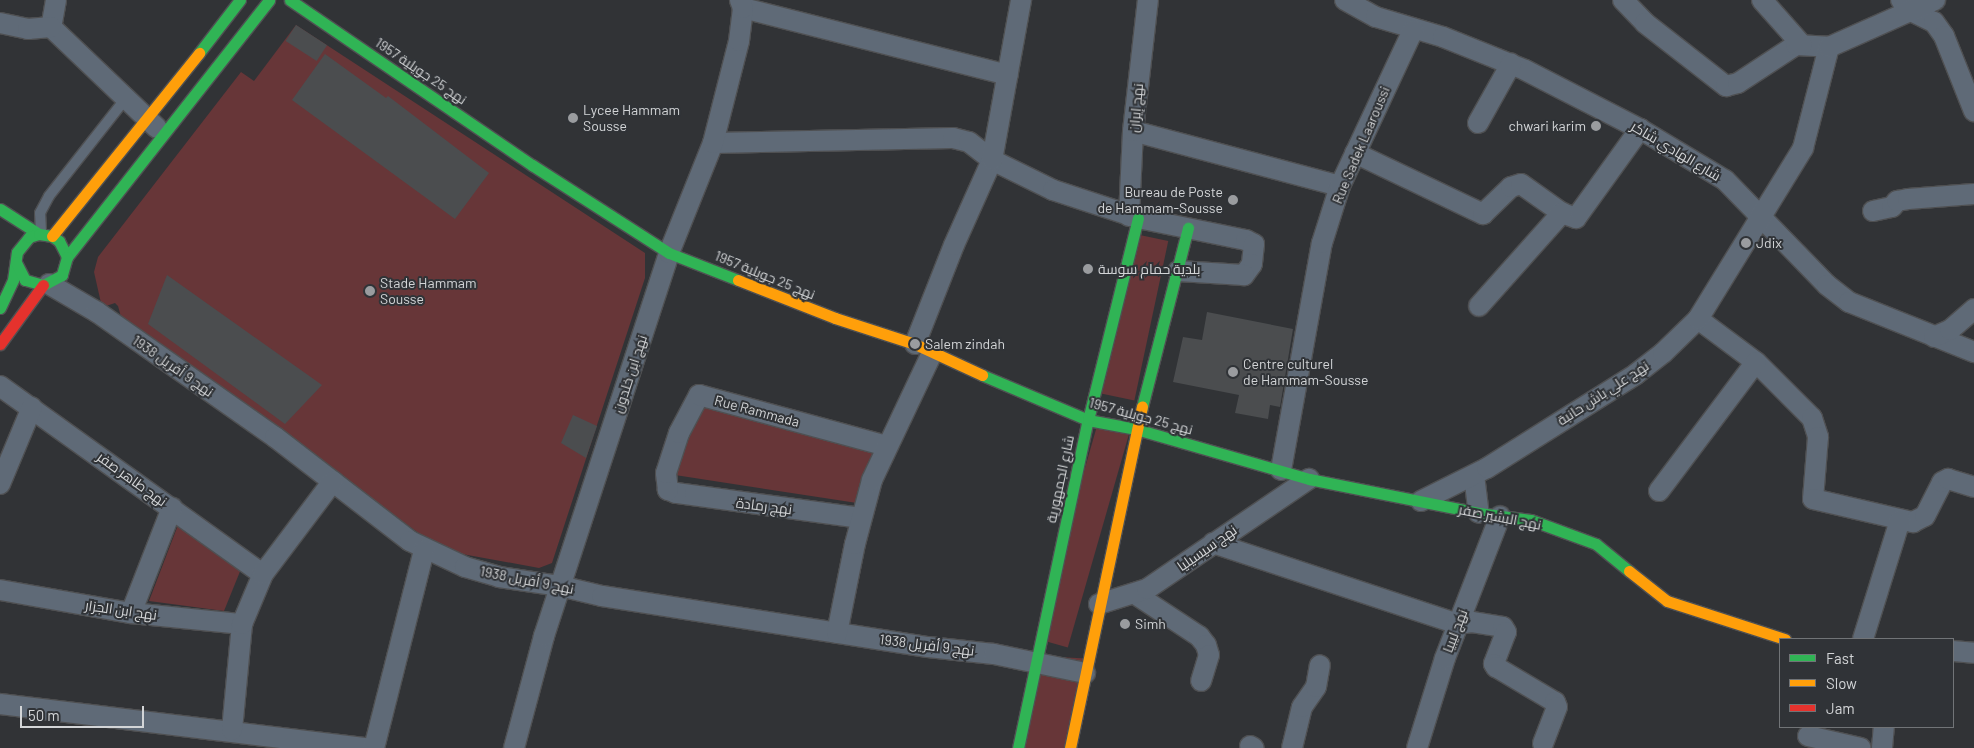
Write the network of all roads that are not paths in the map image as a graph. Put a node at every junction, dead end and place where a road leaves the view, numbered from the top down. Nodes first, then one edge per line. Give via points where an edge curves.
1 (56, 0) edge
2 (240, 0) edge
3 (269, 0) edge
4 (290, 0) edge
5 (1021, 0) edge
6 (1148, 0) edge
7 (1345, 0) edge
8 (1623, 0) edge
9 (1762, 0) edge
10 (1935, 0) edge
11 (742, 4) edge
12 (1906, 6) edge
13 (0, 23) edge
14 (50, 27) junction
15 (1413, 30) junction
16 (1802, 45) junction
17 (1829, 47) junction
18 (1511, 64) junction
19 (1008, 75) junction
20 (126, 98) junction
21 (1974, 111) edge
22 (149, 119) junction
23 (1478, 123) dead end
24 (1640, 129) junction
25 (1133, 131) junction
26 (164, 134) junction
27 (713, 143) junction
28 (1354, 153) junction
29 (992, 160) junction
30 (1340, 186) junction
31 (1974, 194) edge
32 (0, 209) edge
33 (1873, 211) dead end
34 (1562, 212) junction
35 (1134, 217) junction
36 (1763, 217) junction
37 (1188, 228) junction
38 (44, 235) junction
39 (14, 253) junction
40 (669, 253) junction
41 (66, 263) junction
42 (1178, 271) junction
43 (46, 285) junction
44 (1479, 306) dead end
45 (0, 308) edge
46 (1974, 308) edge
47 (97, 312) junction
48 (1698, 319) junction
49 (1934, 337) junction
50 (0, 344) edge
51 (923, 348) junction
52 (1974, 352) edge
53 (1756, 362) junction
54 (0, 386) edge
55 (32, 407) junction
56 (1088, 420) junction
57 (1136, 430) junction
58 (887, 446) junction
59 (1280, 470) junction
60 (1474, 475) junction
61 (1309, 479) junction
62 (333, 481) junction
63 (0, 484) edge
64 (1974, 487) edge
65 (668, 490) joint
66 (1659, 491) dead end
67 (1421, 501) junction
68 (172, 508) junction
69 (1479, 513) junction
70 (1500, 516) junction
71 (861, 518) junction
72 (1900, 520) junction
73 (1213, 543) junction
74 (424, 550) junction
75 (263, 574) junction
76 (560, 586) junction
77 (0, 590) edge
78 (1135, 594) junction
79 (1099, 604) junction
80 (131, 613) junction
81 (242, 624) junction
82 (1458, 624) junction
83 (836, 633) junction
84 (1781, 638) edge
85 (1863, 638) edge
86 (1954, 651) edge
87 (1974, 653) edge
88 (1034, 661) junction
89 (1320, 665) dead end
90 (1085, 673) junction
91 (1201, 681) dead end
92 (0, 704) edge
93 (1884, 728) edge
94 (232, 730) junction
95 (1808, 736) dead end
96 (1543, 743) dead end
97 (364, 748) edge
98 (374, 748) edge
99 (514, 748) edge
100 (1018, 748) edge
101 (1070, 748) edge
102 (1292, 748) edge
103 (1417, 748) edge
104 (1861, 748) edge
105 (1882, 748) edge

1 - 14 street
2 - 22 street
3 - 26 street
4 - 40 street, نهج 25 جويلية 1957 via 532,165
5 - 19 street
6 - 25 street, نهج إيران
7 - 15 street, شارع الهادي شاكر
8 - 16 street via 1645,23 1726,86 1738,84 1796,45
9 - 16 street
10 - 12 street
11 - 19 street
11 - 27 street, نهج ابن خلدون via 738,41
12 - 17 street
12 - 21 street via 1934,22 1944,36
13 - 14 street via 28,29
14 - 20 street
15 - 18 street, شارع الهادي شاكر via 1443,37
15 - 28 street, Rue Sadek Laaroussi
16 - 17 street
17 - 36 street, نهج علي باش حانبة via 1803,148
18 - 23 street
18 - 24 street, شارع الهادي شاكر
19 - 29 street
20 - 22 street
20 - 38 lane via 44,204 40,220
22 - 26 street
22 - 38 street
24 - 34 street via 1579,216 1574,218
24 - 36 street, شارع الهادي شاكر via 1725,180
25 - 30 street
25 - 35 street, نهج إيران
26 - 41 street
27 - 29 street via 953,138 969,142
27 - 40 street, نهج ابن خلدون
28 - 30 street, Rue Sadek Laaroussi
28 - 34 street via 1483,214 1511,187 1521,184
29 - 35 street via 1053,190
29 - 51 street
30 - 59 street, Rue Sadek Laaroussi via 1316,272
31 - 33 street via 1908,199
32 - 38 street
34 - 44 street
35 - 37 street
35 - 56 street, شارع الجمهورية
36 - 48 street, نهج علي باش حانبة
36 - 49 street, شارع الهادي شاكر via 1827,285 1850,302
37 - 42 street
37 - 42 street via 1252,242 1254,258 1244,275
38 - 39 street via 29,237
38 - 41 street via 65,249
39 - 43 street via 25,280
39 - 45 street via 10,291
40 - 51 street, نهج 25 جويلية 1957 via 835,318
40 - 76 street, نهج ابن خلدون
41 - 43 street via 62,275
41 - 47 street
42 - 57 street
43 - 47 street
43 - 50 street
46 - 49 street via 1950,330
47 - 62 street, نهج 9 أفريل 1938
48 - 53 street
48 - 60 street, نهج علي باش حانبة via 1636,374
49 - 52 street, شارع الهادي شاكر
51 - 56 street, نهج 25 جويلية 1957
51 - 58 street
53 - 66 street
53 - 72 street via 1812,418 1818,437 1813,499
54 - 55 street, نهج طاهر صفر
55 - 63 street
55 - 68 street, نهج طاهر صفر
56 - 57 street, نهج 25 جويلية 1957
56 - 88 street, شارع الجمهورية
57 - 59 street, نهج 25 جويلية 1957
57 - 79 street
58 - 65 street, Rue Rammada via 699,395 679,433 666,473
58 - 71 street
59 - 61 street, نهج البشير صفر
60 - 67 street, نهج علي باش حانبة
60 - 69 street
61 - 67 street, نهج البشير صفر
61 - 73 street, نهج سيسيليا
62 - 74 street, نهج 9 أفريل 1938
62 - 75 street
64 - 72 street via 1948,479 1942,482 1925,516 1914,522
65 - 71 street, نهج رمادة via 754,506
67 - 69 street, نهج البشير صفر
68 - 75 street, نهج طاهر صفر
68 - 80 street
69 - 70 street, نهج البشير صفر
70 - 82 street, نهج ليبيا
70 - 84 street, نهج البشير صفر via 1531,520 1588,539 1667,601
71 - 83 street
72 - 85 street
73 - 78 street, نهج سيسيليا via 1160,581
73 - 82 street
74 - 76 street, نهج 9 أفريل 1938 via 499,577
74 - 98 street
75 - 81 street
76 - 83 street, نهج 9 أفريل 1938 via 611,598
76 - 99 street, نهج ابن خلدون
77 - 80 street, نهج ابن الجزار
78 - 79 street, نهج سيسيليا
78 - 91 street via 1199,636 1209,655
79 - 90 street
80 - 81 street, نهج ابن الجزار
81 - 94 street
82 - 96 street via 1472,622 1503,627 1506,632 1494,664 1496,667 1555,702 1557,707
82 - 103 street, نهج ليبيا
83 - 88 street, نهج 9 أفريل 1938
86 - 87 street
88 - 90 street, نهج 9 أفريل 1938
88 - 100 street, شارع الجمهورية
89 - 102 street via 1316,687 1302,708
90 - 101 street
92 - 94 street via 110,719
93 - 105 street
94 - 97 street
95 - 104 street

